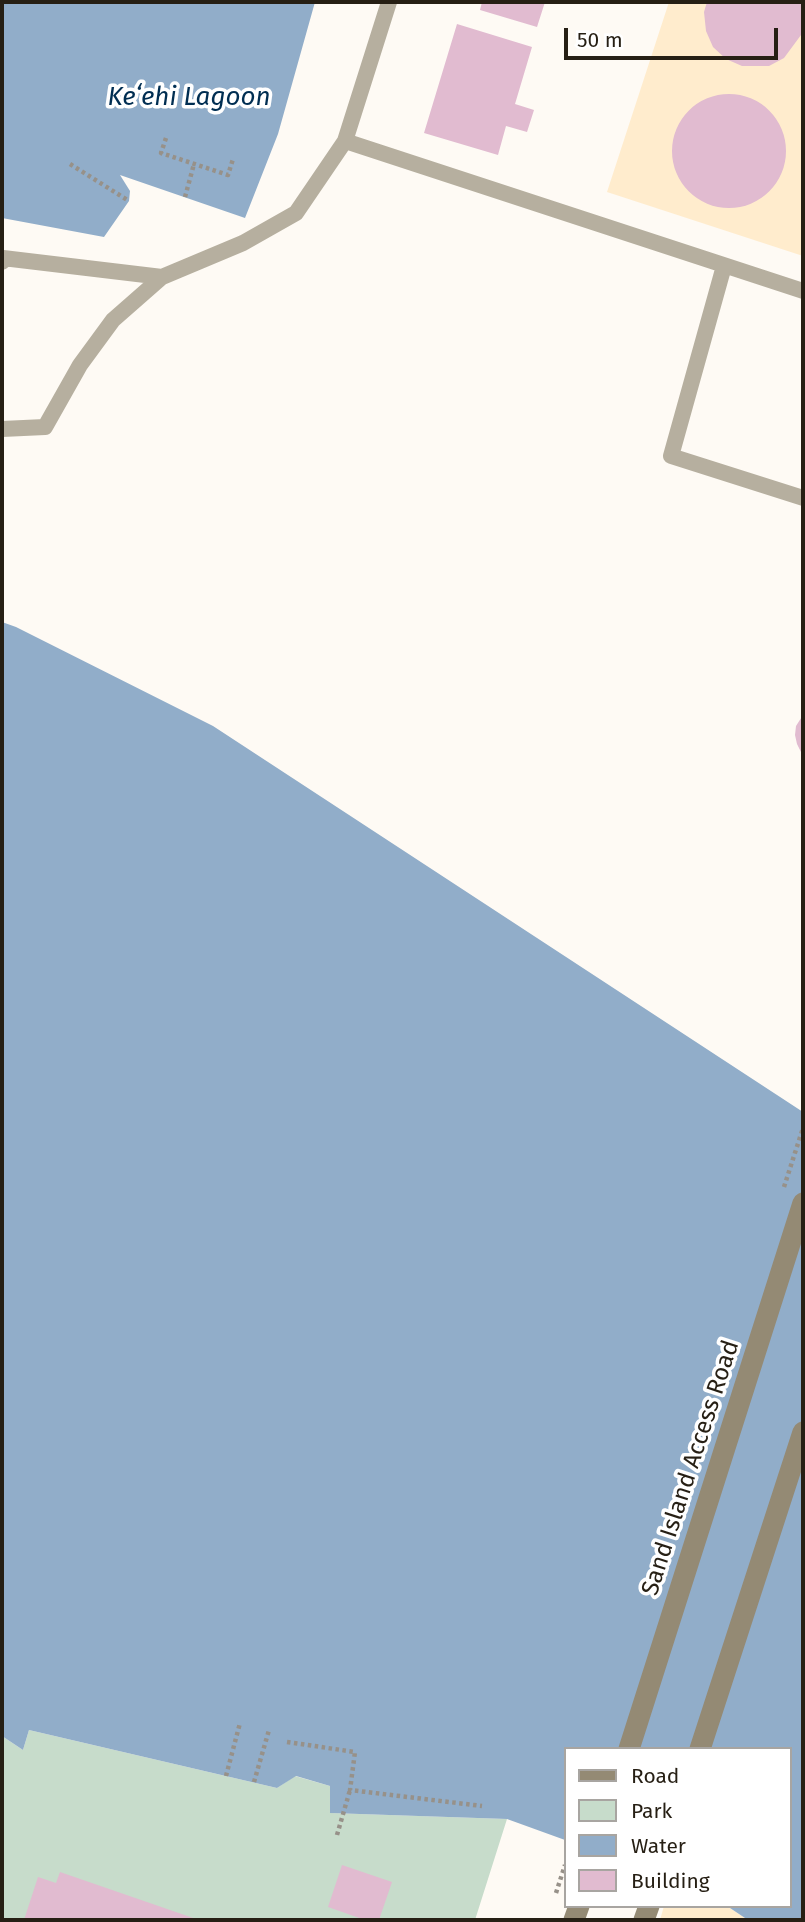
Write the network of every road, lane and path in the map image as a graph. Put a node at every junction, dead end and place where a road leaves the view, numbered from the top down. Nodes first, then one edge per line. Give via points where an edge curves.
1 (389, 2) edge
2 (166, 138) dead end
3 (345, 141) junction
4 (233, 159) dead end
5 (70, 164) dead end
6 (194, 164) junction
7 (185, 197) dead end
8 (129, 201) dead end
9 (2, 262) edge
10 (724, 265) junction
11 (162, 277) junction
12 (803, 291) edge
13 (2, 429) edge
14 (803, 498) edge
15 (803, 1203) edge
16 (803, 1432) edge
17 (240, 1723) dead end
18 (269, 1730) dead end
19 (287, 1742) dead end
20 (630, 1747) edge
21 (701, 1747) edge
22 (226, 1776) dead end
23 (254, 1783) dead end
24 (350, 1790) junction
25 (482, 1806) dead end
26 (337, 1835) dead end
27 (564, 1868) edge
28 (555, 1895) dead end

1 - 3 lane
2 - 6 path via 161,153
3 - 10 lane
3 - 11 lane via 296,214 243,243
4 - 6 path via 228,175
5 - 8 path
6 - 7 path
9 - 11 lane via 3,258
10 - 12 lane
10 - 14 lane via 671,456
11 - 13 lane via 113,320 80,365 45,428
15 - 20 main road, Sand Island Access Road
16 - 21 main road
17 - 22 path
18 - 23 path
19 - 24 path via 355,1752
24 - 25 path
24 - 26 path
27 - 28 path

